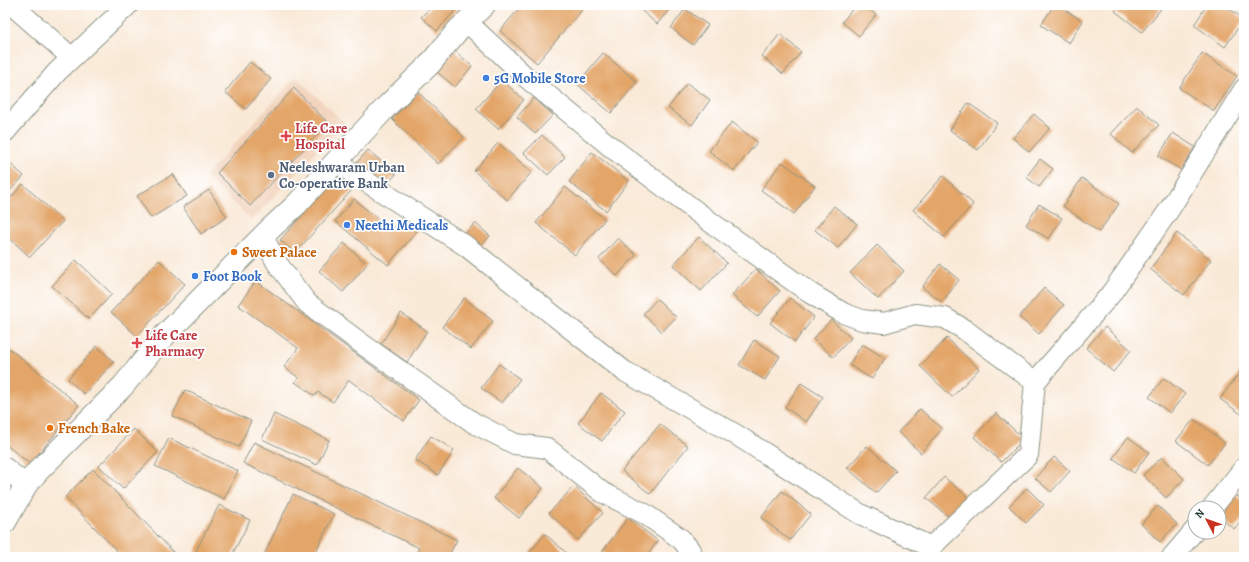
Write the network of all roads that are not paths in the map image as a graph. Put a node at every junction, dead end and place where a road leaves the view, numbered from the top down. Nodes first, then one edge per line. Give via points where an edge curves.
1 (12, 5) edge
2 (128, 5) edge
3 (484, 5) edge
4 (467, 22) junction
5 (72, 58) junction
6 (1244, 90) edge
7 (5, 132) edge
8 (336, 162) junction
9 (263, 236) junction
10 (1035, 382) junction
11 (5, 468) edge
12 (1244, 468) edge
13 (26, 485) junction
14 (1218, 500) edge
15 (5, 522) edge
16 (1187, 539) edge
17 (687, 557) edge
18 (1172, 557) edge

1 - 5 street
2 - 5 street
3 - 4 main road
4 - 8 main road
4 - 10 street via 528,79 612,147 810,293 843,313 862,320 884,323 915,314 945,318
5 - 7 street
6 - 10 street via 1169,210 1110,295
8 - 9 main road
8 - 10 street via 466,246 624,371 736,434 860,514 931,547 1028,455
9 - 13 main road via 164,336 123,386
9 - 17 street via 277,263 307,303 474,423 515,444 547,448 602,492 645,514 681,540 690,550
11 - 13 street
12 - 14 street
13 - 15 main road
16 - 18 street

